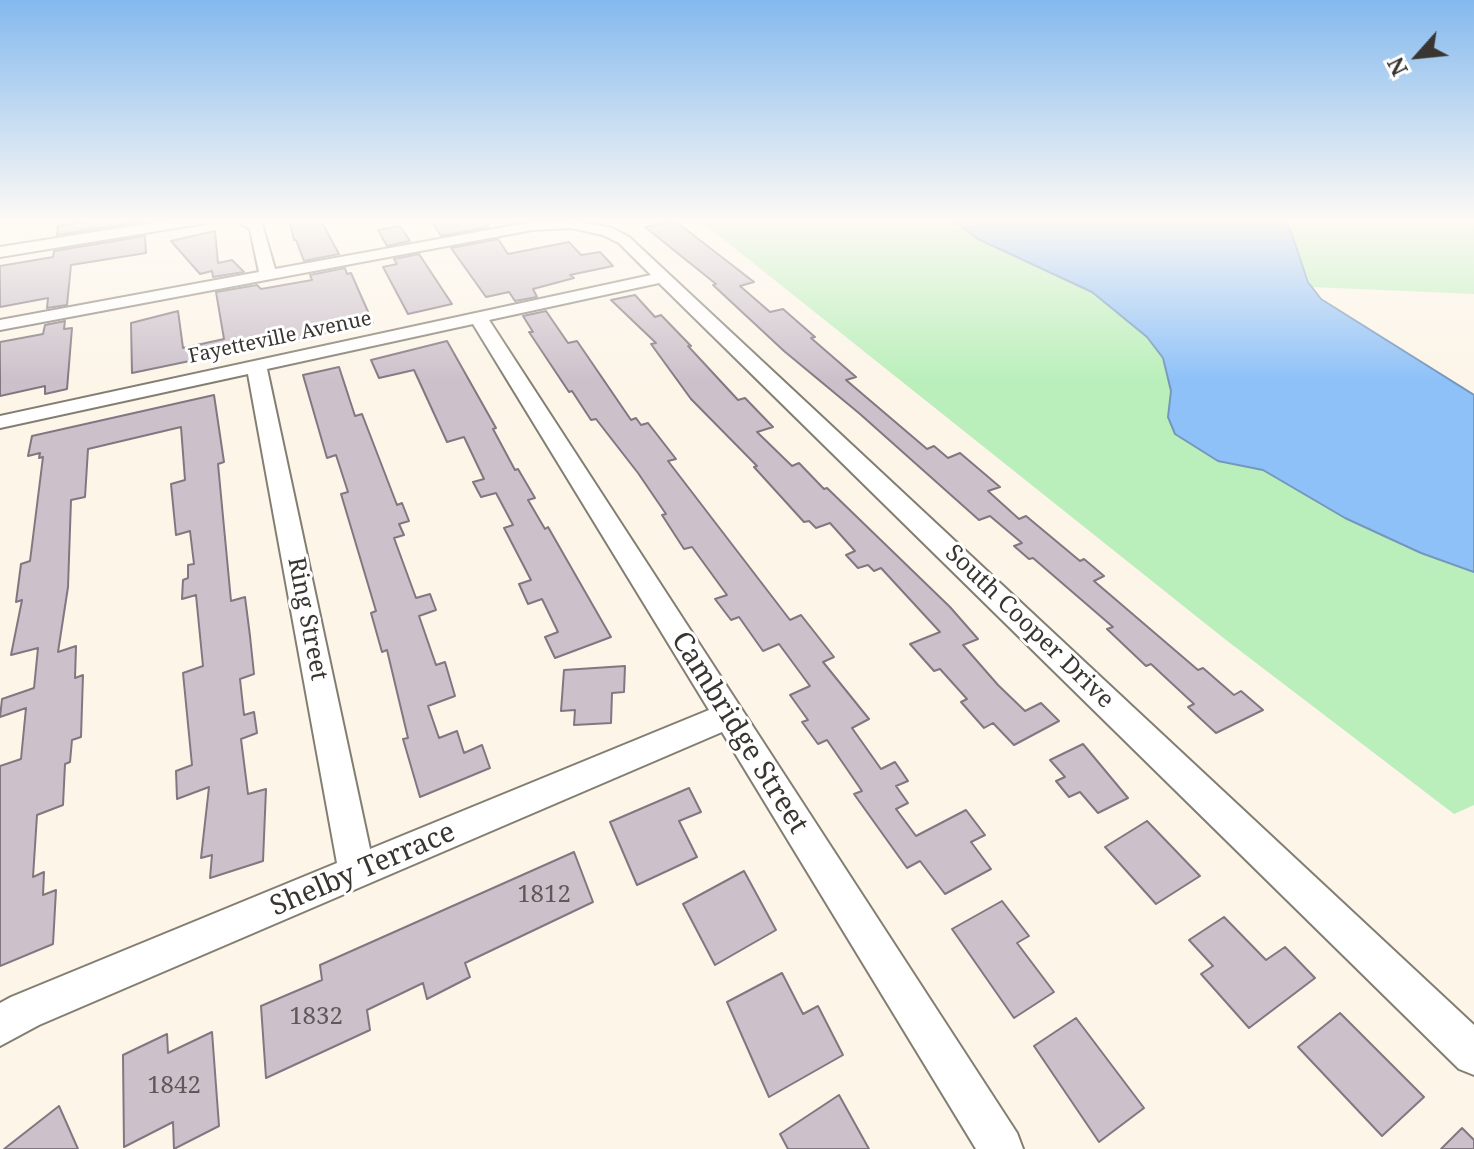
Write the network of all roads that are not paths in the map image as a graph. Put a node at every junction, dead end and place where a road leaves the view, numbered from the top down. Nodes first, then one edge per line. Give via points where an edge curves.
1 (281, 273) edge
2 (658, 273) edge
3 (268, 275) joint
4 (663, 277) junction
5 (478, 317) junction
6 (0, 325) edge
7 (256, 365) junction
8 (0, 422) edge
9 (727, 716) junction
10 (357, 873) junction
11 (0, 1026) edge
12 (1474, 1054) edge
13 (1001, 1149) edge

1 - 3 street, South Cooper Drive
2 - 4 street, South Cooper Drive
3 - 6 street, South Cooper Drive
4 - 5 street, Fayetteville Avenue
4 - 12 street, South Cooper Drive
5 - 7 street, Fayetteville Avenue
5 - 9 street, Cambridge Street
7 - 8 street, Fayetteville Avenue
7 - 10 street, Ring Street
9 - 10 street, Shelby Terrace
9 - 13 street, Cambridge Street
10 - 11 street, Shelby Terrace

